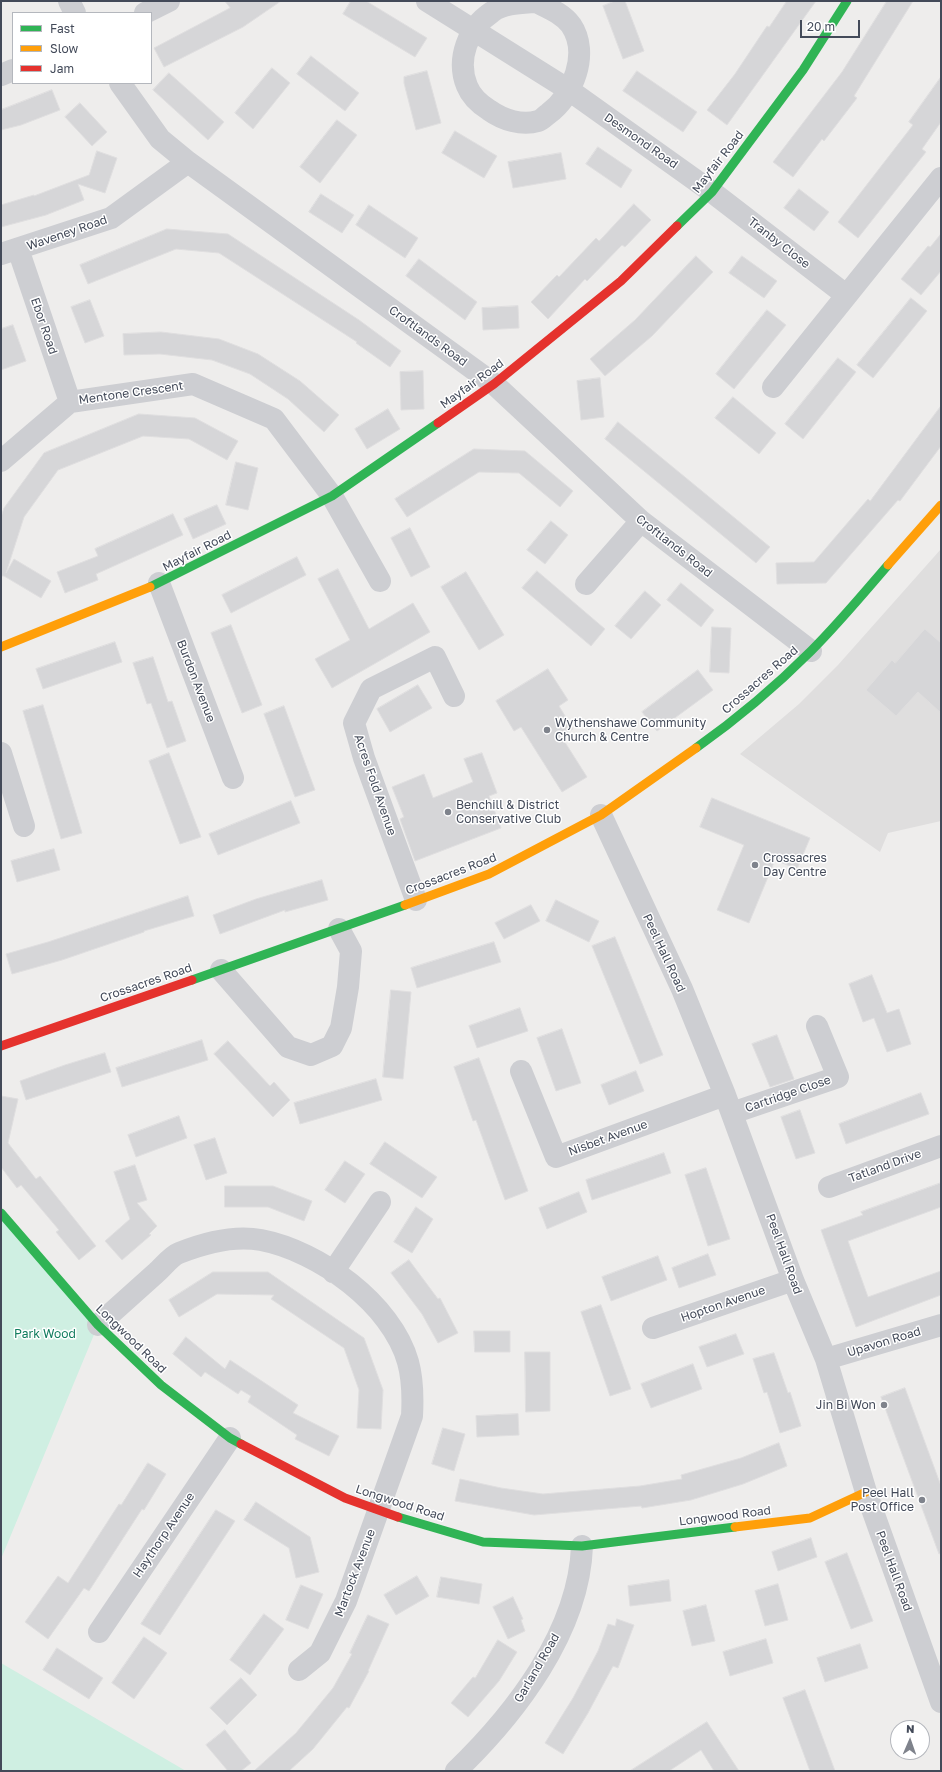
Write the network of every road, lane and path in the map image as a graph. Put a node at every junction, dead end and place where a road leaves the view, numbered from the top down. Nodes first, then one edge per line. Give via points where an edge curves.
1 (69, 1) edge
2 (169, 1) edge
3 (427, 1) edge
4 (847, 1) edge
5 (74, 12) edge
6 (147, 12) edge
7 (473, 30) junction
8 (12, 70) edge
9 (1, 75) edge
10 (121, 84) edge
11 (569, 90) junction
12 (188, 162) junction
13 (941, 178) edge
14 (712, 192) junction
15 (9, 252) edge
16 (846, 295) junction
17 (494, 384) junction
18 (773, 387) dead end
19 (70, 402) junction
20 (1, 460) edge
21 (332, 496) junction
22 (941, 505) edge
23 (641, 521) junction
24 (380, 581) dead end
25 (159, 584) junction
26 (586, 584) dead end
27 (1, 647) edge
28 (811, 651) junction
29 (454, 696) dead end
30 (1, 752) edge
31 (233, 778) dead end
32 (601, 815) junction
33 (24, 826) dead end
34 (416, 900) junction
35 (339, 929) junction
36 (221, 970) junction
37 (817, 1026) dead end
38 (1, 1046) edge
39 (521, 1070) dead end
40 (728, 1104) junction
41 (941, 1146) edge
42 (829, 1187) dead end
43 (380, 1202) dead end
44 (1, 1213) edge
45 (333, 1272) junction
46 (793, 1280) junction
47 (941, 1324) edge
48 (98, 1325) junction
49 (653, 1328) dead end
50 (826, 1359) junction
51 (230, 1438) junction
52 (866, 1492) junction
53 (378, 1511) junction
54 (582, 1546) junction
55 (99, 1632) dead end
56 (299, 1670) dead end
57 (941, 1702) edge
58 (456, 1771) edge

1 - 5 street
2 - 6 street
3 - 7 street
4 - 14 street, Mayfair Road via 803,70
7 - 11 street, Desmond Road
7 - 11 street via 492,11 514,3 536,2 555,11 571,25 579,47 578,66
7 - 11 street via 464,48 462,68 467,87 480,104 499,117 519,123 539,121 556,108
8 - 9 street
10 - 12 street, Croftlands Road via 160,139
11 - 14 street, Desmond Road
12 - 15 street, Waveney Road via 111,218
12 - 17 street, Croftlands Road
13 - 16 street
14 - 16 street, Tranby Close
14 - 17 street, Mayfair Road via 621,281
15 - 19 street, Ebor Road
16 - 18 street
17 - 21 street, Mayfair Road
17 - 23 street, Croftlands Road
19 - 20 street, Mentone Crescent
19 - 21 street, Mentone Crescent via 193,384 274,419
21 - 24 street, Mentone Crescent
21 - 25 street, Mayfair Road
22 - 28 street, Crossacres Road
23 - 26 street
23 - 28 street, Croftlands Road
25 - 27 street, Mayfair Road
25 - 31 street, Burdon Avenue
28 - 32 street, Crossacres Road via 740,716
29 - 34 street, Acres Fold Avenue via 435,657 371,689 354,723 364,758
30 - 33 street
32 - 34 street, Crossacres Road via 495,872
32 - 40 street, Peel Hall Road via 682,989
34 - 35 street, Crossacres Road
35 - 36 street, Crossacres Road
35 - 36 street via 351,951 341,1028 332,1046 311,1055 288,1048
36 - 38 street, Crossacres Road
37 - 40 street, Cartridge Close via 838,1077
39 - 40 street, Nisbet Avenue via 556,1157
40 - 46 street, Peel Hall Road
41 - 42 street, Tatland Drive
43 - 45 street
44 - 48 street, Longwood Road
45 - 48 street, Martock Avenue via 298,1250 260,1240 218,1240 177,1254
45 - 53 street, Martock Avenue via 368,1298 384,1315 395,1331 408,1363 413,1390 412,1416
46 - 49 street, Hopton Avenue
46 - 50 street, Peel Hall Road
47 - 50 street, Upavon Road
48 - 51 street, Longwood Road via 161,1384
50 - 52 street, Peel Hall Road
51 - 53 street, Longwood Road via 306,1480
51 - 55 street, Haythorp Avenue
52 - 54 street, Longwood Road via 810,1518
52 - 57 street, Peel Hall Road
53 - 54 street, Longwood Road via 483,1542
53 - 56 street, Martock Avenue via 346,1601 320,1653
54 - 58 street, Garland Road via 581,1567 570,1607 549,1654 519,1702 485,1743

